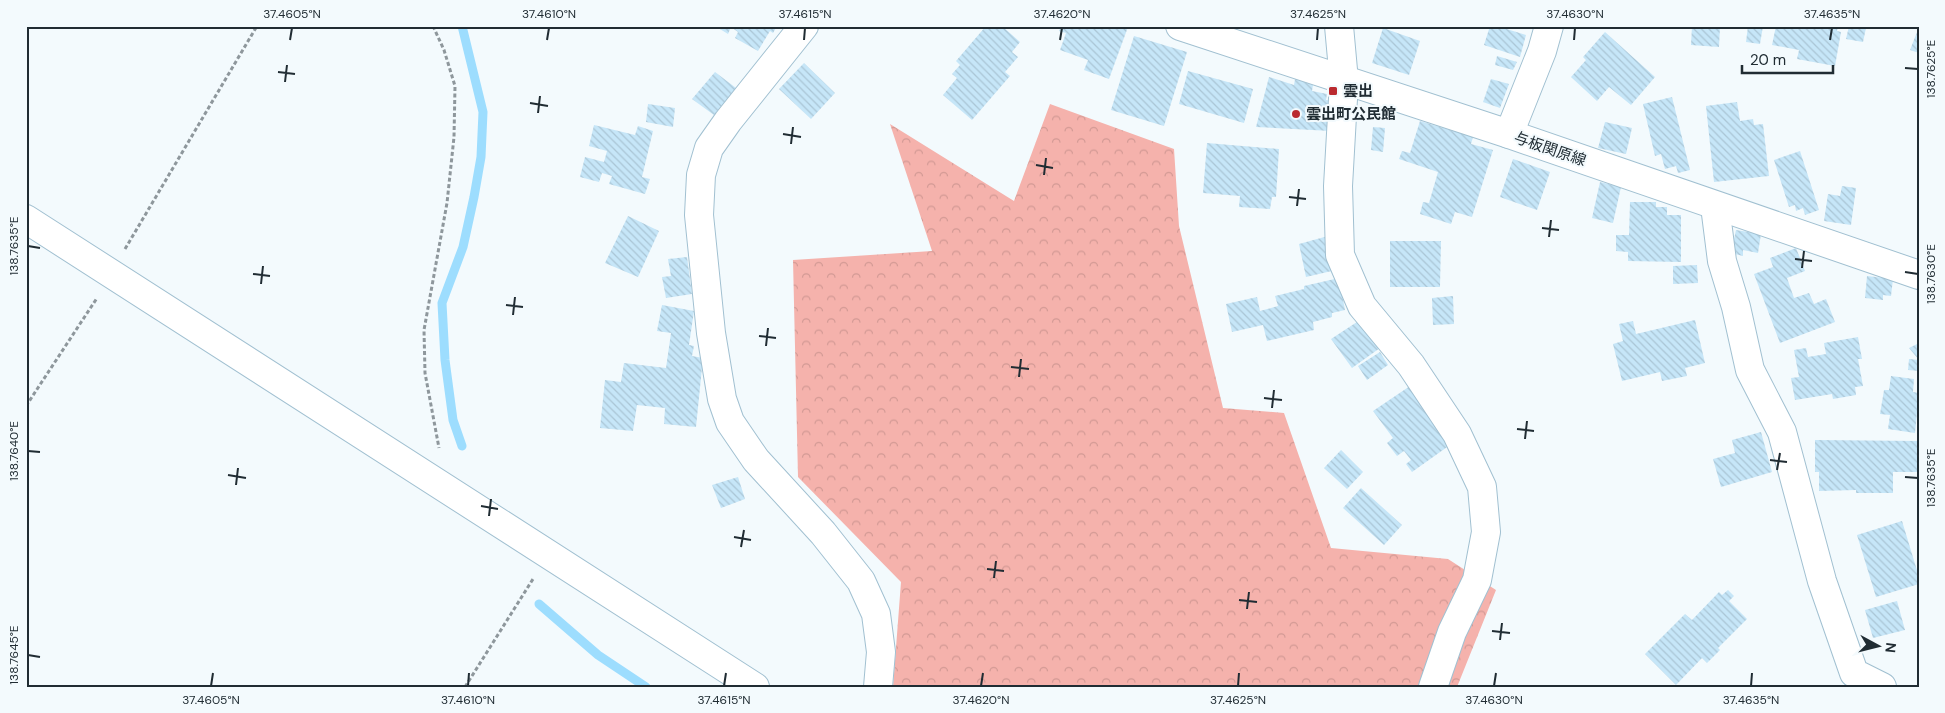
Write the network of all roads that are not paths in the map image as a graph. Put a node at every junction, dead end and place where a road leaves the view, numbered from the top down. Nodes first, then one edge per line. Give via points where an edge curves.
1 (804, 26) edge
2 (1180, 26) edge
3 (1339, 26) edge
4 (1549, 26) edge
5 (1344, 81) junction
6 (1509, 134) junction
7 (1715, 206) junction
8 (26, 219) edge
9 (1919, 275) edge
10 (755, 687) edge
11 (878, 687) edge
12 (1433, 687) edge
13 (1882, 687) edge

1 - 11 street via 728,121 706,157 701,175 699,215 710,323 722,398 730,422 756,460 823,533 861,581 876,614 881,652
2 - 5 street, 与板関原線
3 - 5 street
4 - 6 street
5 - 6 street, 与板関原線
5 - 12 street via 1338,186 1340,255 1362,306 1410,365 1457,434 1482,487 1486,532 1477,580 1452,632
6 - 7 street, 与板関原線
7 - 9 street, 与板関原線
7 - 13 street via 1722,261 1750,370 1782,432 1822,581 1854,673
8 - 10 street

